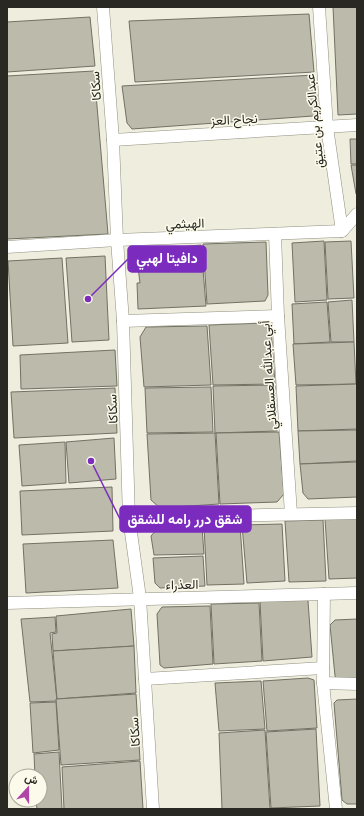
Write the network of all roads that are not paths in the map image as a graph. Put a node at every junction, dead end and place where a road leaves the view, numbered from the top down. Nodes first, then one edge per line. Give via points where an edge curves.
1 (102, 7) edge
2 (319, 7) edge
3 (357, 125) edge
4 (327, 127) junction
5 (113, 140) junction
6 (357, 214) edge
7 (342, 231) junction
8 (275, 234) junction
9 (117, 240) junction
10 (7, 247) edge
11 (278, 316) junction
12 (123, 321) junction
13 (357, 513) edge
14 (291, 514) junction
15 (129, 518) junction
16 (357, 593) edge
17 (324, 594) junction
18 (140, 598) junction
19 (7, 603) edge
20 (323, 668) junction
21 (145, 680) junction
22 (323, 683) junction
23 (357, 684) edge
24 (154, 809) edge
25 (336, 809) edge

1 - 5 street, سكاكا
2 - 4 street, عبدالكريم بن عتيق
3 - 4 street, نجاح العز
4 - 5 street, نجاح العز
4 - 7 street, عبدالكريم بن عتيق
5 - 9 street, سكاكا
6 - 7 street
7 - 8 street, الهيثمي
8 - 9 street, الهيثمي
8 - 11 street, أبي عبدالله العسقلاني
9 - 10 street, الهيثمي
9 - 12 street, سكاكا
11 - 12 street
11 - 14 street, أبي عبدالله العسقلاني
12 - 15 street, سكاكا
13 - 14 street
14 - 15 street
15 - 18 street, سكاكا
16 - 17 street, العذراء
17 - 18 street, العذراء
17 - 20 street
18 - 19 street, العذراء
18 - 21 street, سكاكا
20 - 21 street
20 - 22 street
21 - 24 street, سكاكا
22 - 23 street
22 - 25 street

